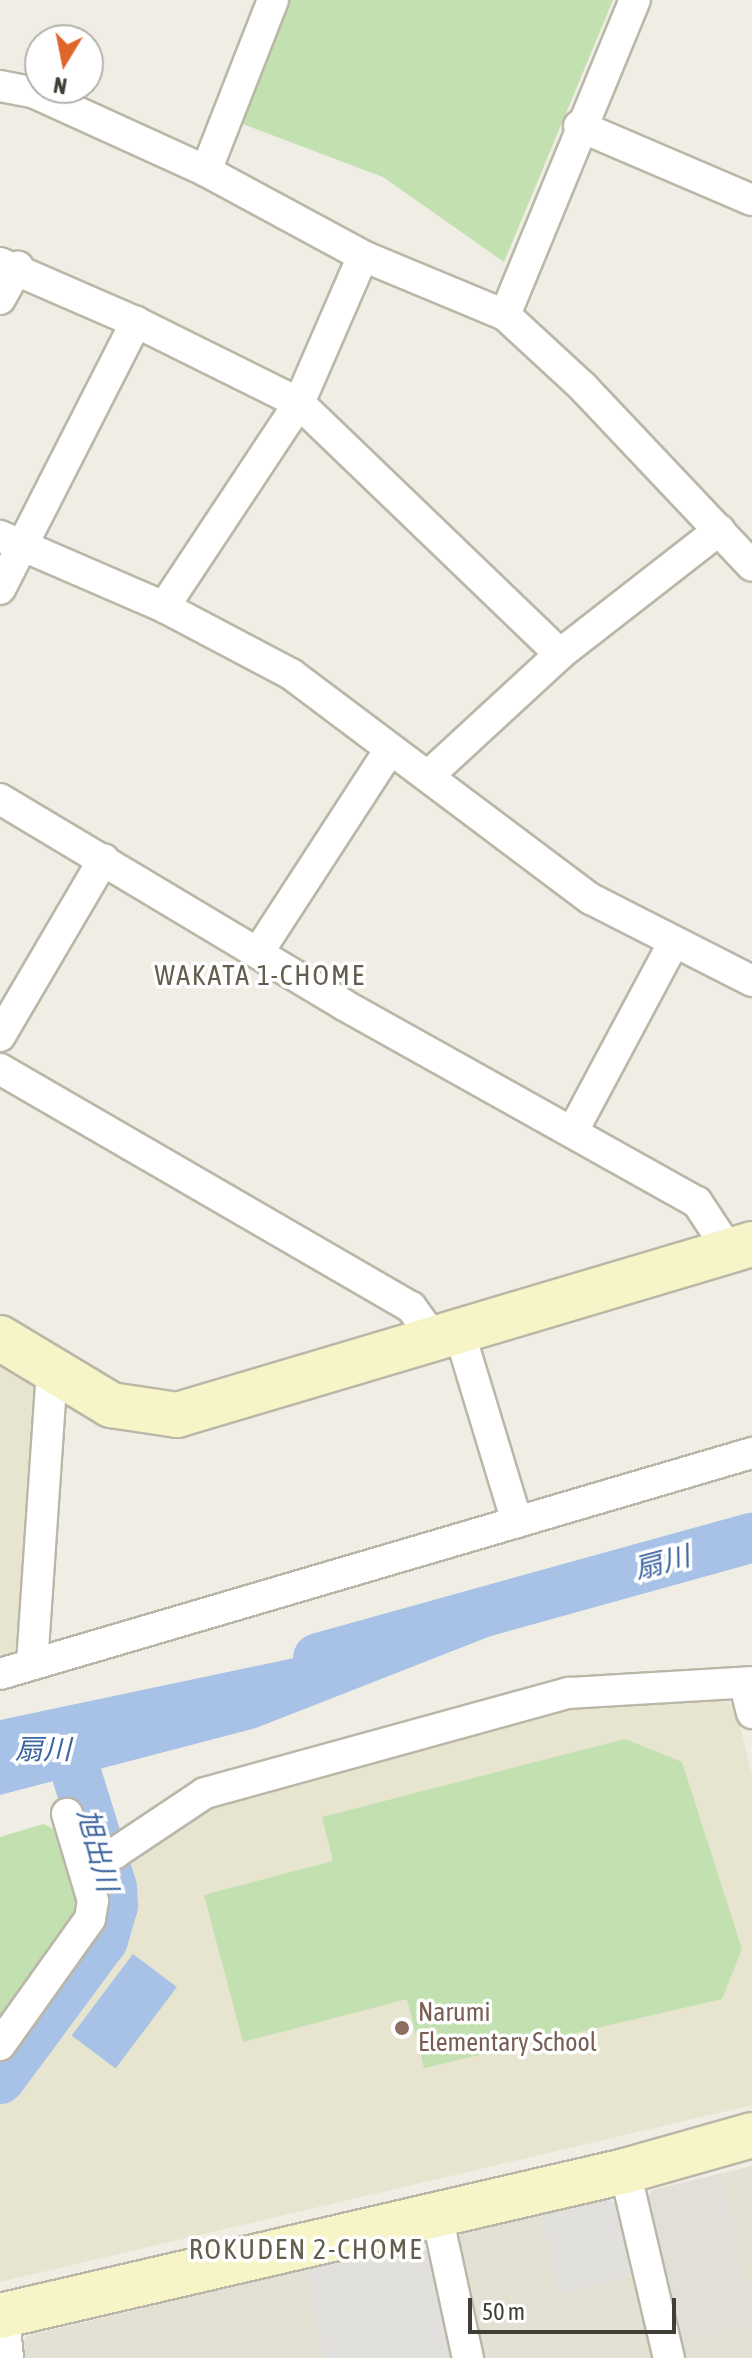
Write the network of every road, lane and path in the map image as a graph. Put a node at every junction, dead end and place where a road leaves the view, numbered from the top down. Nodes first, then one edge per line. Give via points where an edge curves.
1 (273, 0) edge
2 (635, 0) edge
3 (0, 86) edge
4 (579, 126) junction
5 (206, 171) junction
6 (752, 200) edge
7 (363, 256) junction
8 (9, 265) edge
9 (0, 299) edge
10 (505, 315) junction
11 (136, 322) junction
12 (299, 403) junction
13 (719, 530) junction
14 (11, 541) edge
15 (752, 566) edge
16 (0, 589) edge
17 (164, 607) junction
18 (560, 654) junction
19 (389, 751) junction
20 (428, 776) junction
21 (0, 799) edge
22 (104, 859) junction
23 (674, 942) junction
24 (259, 951) junction
25 (752, 981) edge
26 (0, 1036) edge
27 (0, 1069) edge
28 (574, 1129) junction
29 (740, 1247) edge
30 (445, 1332) junction
31 (0, 1338) edge
32 (52, 1367) junction
33 (752, 1453) edge
34 (517, 1522) junction
35 (32, 1664) junction
36 (0, 1674) edge
37 (750, 1693) edge
38 (67, 1814) dead end
39 (97, 1859) junction
40 (0, 2045) edge
41 (752, 2135) edge
42 (625, 2171) junction
43 (437, 2215) junction
44 (2, 2316) edge
45 (8, 2358) edge
46 (468, 2358) edge
47 (669, 2358) edge

1 - 5 street
2 - 4 street
3 - 5 street via 35,93
4 - 6 street
4 - 10 street
5 - 7 street
7 - 10 street
7 - 12 street
8 - 9 street
8 - 11 street
10 - 13 street via 583,387
11 - 12 street
11 - 14 street
12 - 17 street
12 - 18 street
13 - 15 street
13 - 18 street
14 - 16 street
14 - 17 street
17 - 19 street via 291,674
18 - 20 street
19 - 20 street
19 - 24 street
20 - 23 street via 591,899
21 - 22 street
22 - 24 street
22 - 26 street
23 - 25 street
23 - 28 street
24 - 28 street via 344,1005
27 - 30 street via 411,1307
28 - 29 street via 697,1202
29 - 30 street
30 - 32 street via 177,1415 111,1405
30 - 34 street
31 - 32 street
32 - 35 street
33 - 34 street
34 - 35 street
35 - 36 street
37 - 39 street via 569,1693 205,1793
38 - 39 street
39 - 40 street via 90,1919
41 - 42 street
42 - 43 street
42 - 47 street
43 - 44 street
43 - 46 street
44 - 45 street

